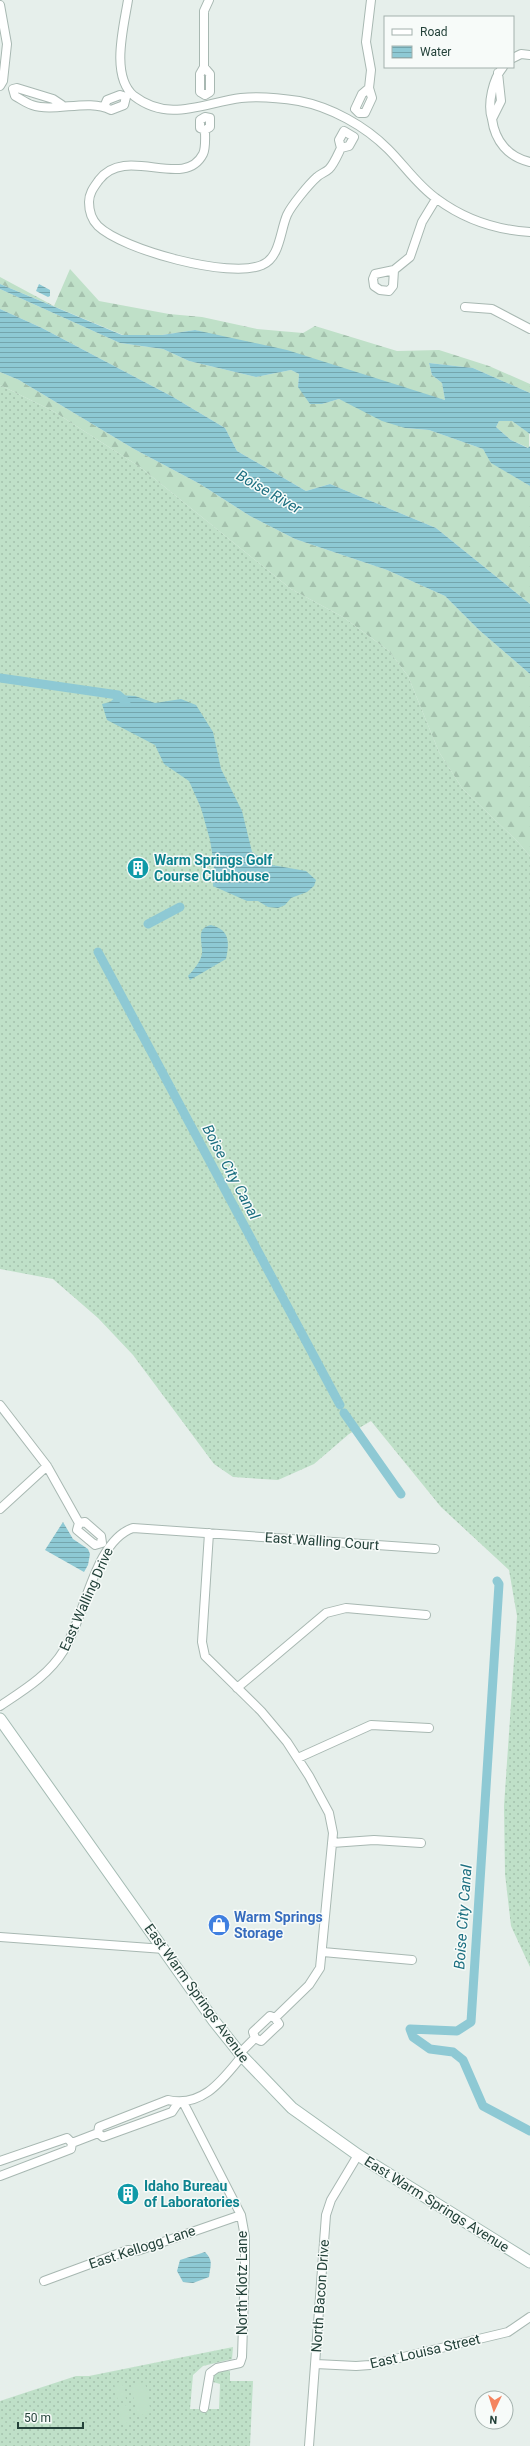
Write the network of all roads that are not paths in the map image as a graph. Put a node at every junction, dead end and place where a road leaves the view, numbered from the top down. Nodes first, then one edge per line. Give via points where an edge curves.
1 (128, 0) edge
2 (209, 0) edge
3 (371, 0) edge
4 (0, 5) edge
5 (530, 55) edge
6 (514, 58) edge
7 (501, 70) edge
8 (2, 84) edge
9 (130, 96) junction
10 (205, 105) junction
11 (354, 123) junction
12 (530, 162) edge
13 (436, 199) junction
14 (530, 232) edge
15 (394, 270) dead end
16 (465, 307) dead end
17 (530, 329) edge
18 (0, 1405) edge
19 (47, 1466) junction
20 (0, 1509) edge
21 (209, 1533) junction
22 (105, 1545) junction
23 (435, 1549) dead end
24 (426, 1615) dead end
25 (238, 1688) junction
26 (0, 1706) edge
27 (0, 1719) edge
28 (429, 1728) dead end
29 (298, 1758) junction
30 (332, 1843) junction
31 (421, 1843) dead end
32 (0, 1937) edge
33 (164, 1949) junction
34 (323, 1952) junction
35 (412, 1960) dead end
36 (276, 2018) junction
37 (255, 2038) junction
38 (241, 2055) junction
39 (180, 2102) junction
40 (98, 2133) junction
41 (72, 2143) junction
42 (358, 2155) junction
43 (0, 2161) edge
44 (0, 2176) edge
45 (241, 2215) junction
46 (530, 2262) edge
47 (44, 2281) dead end
48 (530, 2317) edge
49 (316, 2364) junction
50 (204, 2408) dead end
51 (309, 2446) edge

1 - 9 street via 120,57 122,76
2 - 10 street via 204,11 204,67 200,74 200,92 205,95
3 - 11 street via 366,42 371,70 369,88 362,94 355,109 358,113
4 - 8 street via 7,44
5 - 6 street via 521,54
7 - 12 street via 490,113 502,147 522,160
8 - 9 street via 53,98 62,105 104,107 112,110 124,105
9 - 10 street via 152,108 171,111
10 - 11 street via 242,98 270,97 300,101
10 - 11 street via 205,117 200,120 200,128 205,130 203,153 198,161 186,169 122,165 103,175 92,190 89,201 90,215 98,227 145,252 245,269 262,265 270,259 278,244 287,215 316,178 330,169 341,148 339,140 344,131 350,133
11 - 13 street via 371,134
13 - 14 street via 461,214 488,225
13 - 15 street via 422,222 410,257
16 - 17 street via 492,309
18 - 19 street
19 - 20 street
19 - 22 street via 79,1523 78,1530 95,1545
21 - 22 street, East Walling Drive via 133,1528 124,1531
21 - 23 street, East Walling Court
21 - 25 street via 202,1649 205,1656
22 - 26 street, East Walling Drive via 64,1651 34,1683
24 - 25 street via 346,1608 336,1610 318,1619
25 - 29 street via 274,1726
27 - 33 street, East Warm Springs Avenue
28 - 29 street via 371,1725
29 - 30 street via 329,1813
30 - 31 street via 374,1840
30 - 34 street
32 - 33 street
33 - 38 street, East Warm Springs Avenue
34 - 35 street
34 - 36 street via 320,1968 315,1977
36 - 37 street via 270,2016 253,2032
36 - 37 street via 278,2024 261,2041
37 - 38 street
38 - 39 street via 210,2093
38 - 42 street, East Warm Springs Avenue via 292,2108
39 - 40 street via 168,2100 99,2127
39 - 40 street via 172,2112 103,2137
39 - 45 street, North Klotz Lane
40 - 41 street
41 - 43 street via 67,2138
41 - 44 street via 71,2149
42 - 46 street, East Warm Springs Avenue
42 - 49 street, North Bacon Drive via 331,2200 326,2215
45 - 47 street, East Kellogg Lane via 137,2250 128,2250
45 - 50 street, North Klotz Lane via 245,2237 242,2357 240,2363 217,2368 210,2373
48 - 49 street, East Louisa Street via 508,2332 370,2365
49 - 51 street, North Bacon Drive

